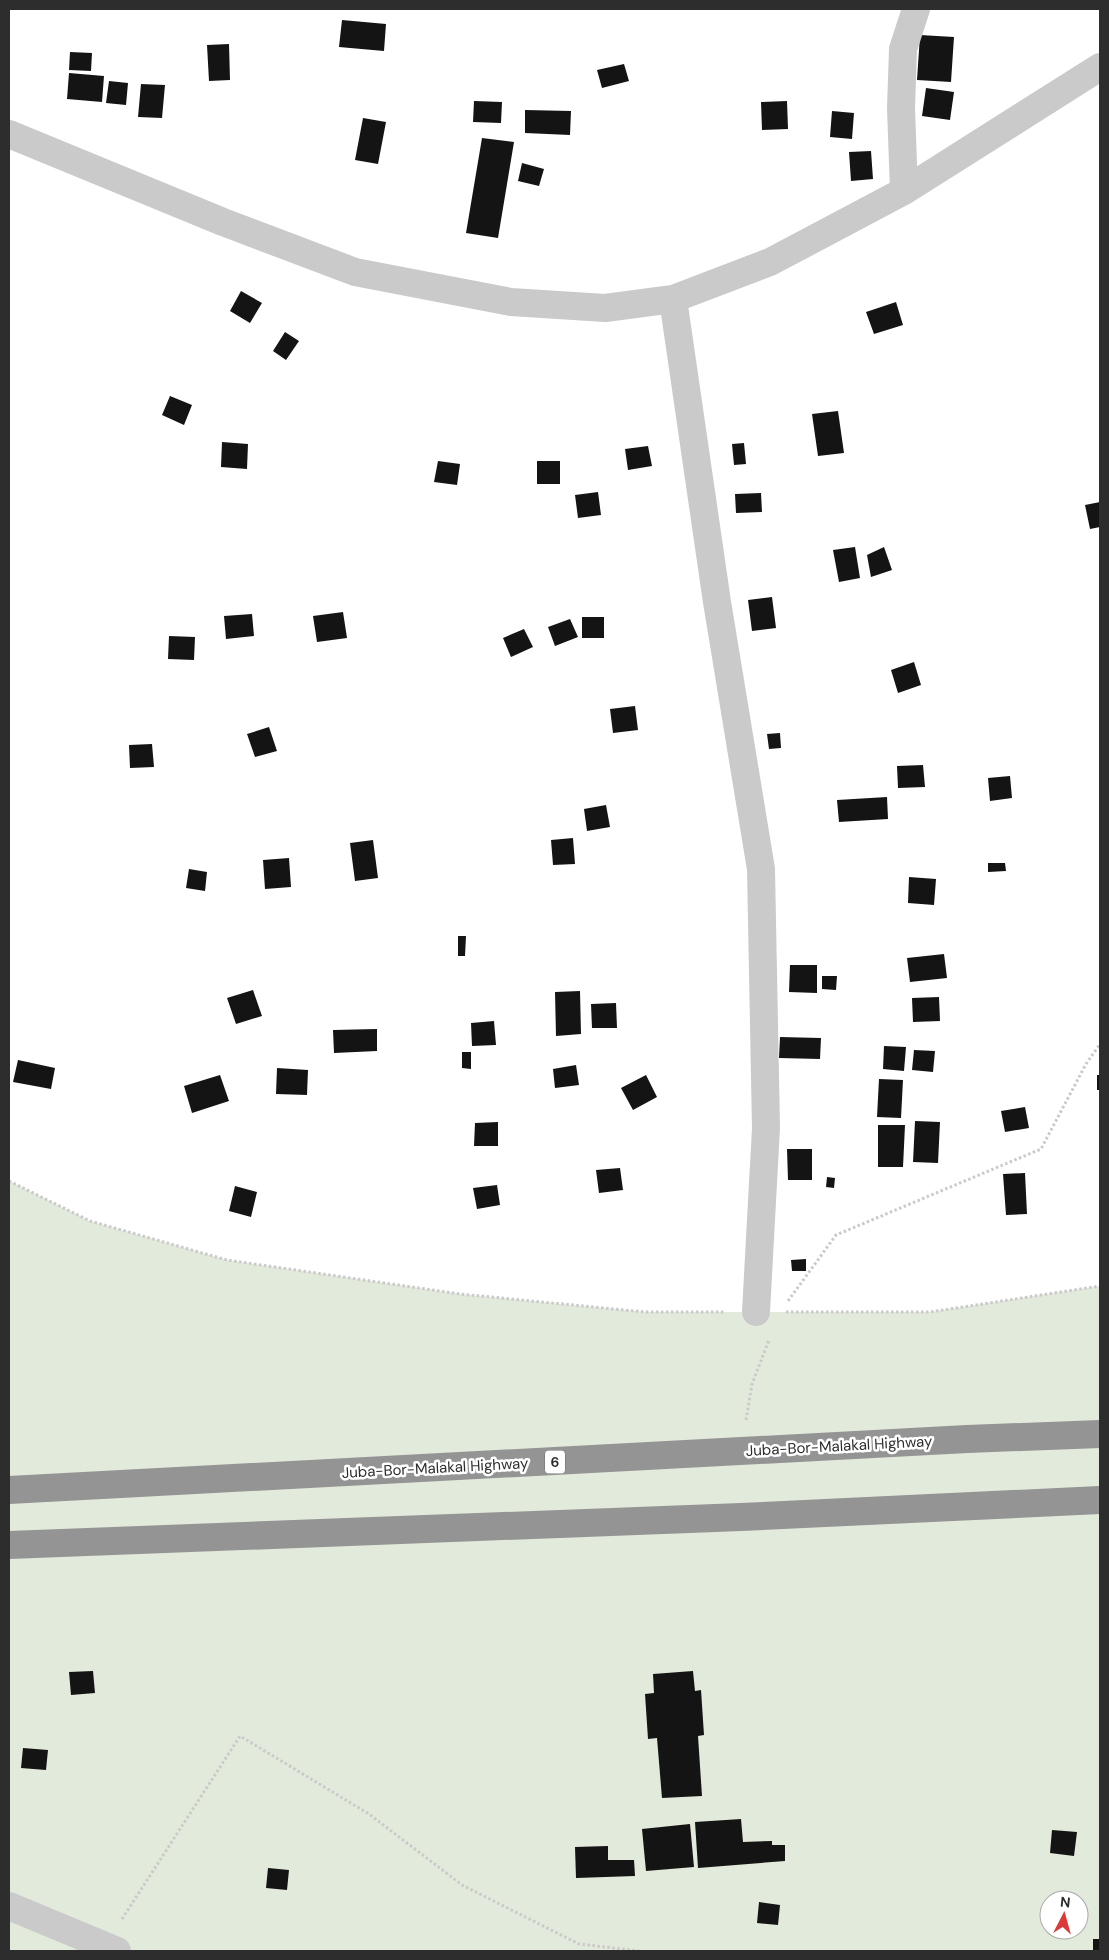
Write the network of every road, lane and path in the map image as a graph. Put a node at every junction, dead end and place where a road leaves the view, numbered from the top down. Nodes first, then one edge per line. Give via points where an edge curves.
1 (916, 9) edge
2 (1100, 67) edge
3 (9, 134) edge
4 (904, 191) junction
5 (673, 299) junction
6 (1100, 1044) edge
7 (9, 1181) edge
8 (1100, 1286) edge
9 (763, 1323) junction
10 (1100, 1434) edge
11 (741, 1452) junction
12 (9, 1490) edge
13 (1100, 1500) edge
14 (9, 1545) edge
15 (9, 1906) edge
16 (112, 1948) edge
17 (639, 1951) edge

1 - 4 street via 903,49
2 - 4 street
3 - 5 street via 355,272 511,302 605,308
4 - 5 street via 770,262
5 - 9 street via 761,869 766,1128
6 - 8 path via 1041,1149 836,1235 780,1312 930,1312
7 - 9 path via 90,1221 227,1260 460,1294
9 - 11 path
10 - 11 highway, Juba-Bor-Malakal Highway / 6
11 - 12 highway, Juba-Bor-Malakal Highway / 6
13 - 14 highway
15 - 16 street
16 - 17 path via 240,1736 369,1814 462,1885 579,1944

